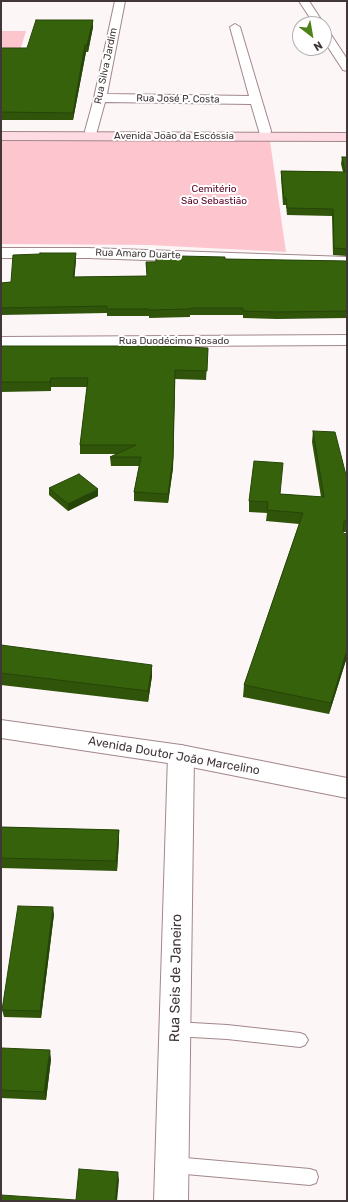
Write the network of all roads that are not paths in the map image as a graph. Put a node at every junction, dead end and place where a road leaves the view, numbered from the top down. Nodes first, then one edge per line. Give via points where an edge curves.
1 (120, 1) edge
2 (304, 1) edge
3 (314, 16) edge
4 (235, 27) dead end
5 (332, 45) edge
6 (347, 68) edge
7 (100, 98) junction
8 (256, 100) junction
9 (1, 130) edge
10 (91, 131) junction
11 (265, 131) junction
12 (347, 131) edge
13 (1, 136) edge
14 (347, 137) edge
15 (1, 253) edge
16 (347, 262) edge
17 (347, 334) edge
18 (1, 336) edge
19 (347, 340) edge
20 (1, 342) edge
21 (1, 729) edge
22 (181, 755) junction
23 (347, 788) edge
24 (175, 1029) junction
25 (300, 1040) dead end
26 (172, 1165) junction
27 (310, 1177) dead end
28 (171, 1201) edge

1 - 7 street, Rua Silva Jardim
2 - 3 street
4 - 8 street
5 - 6 street
7 - 8 street, Rua José P. Costa
7 - 10 street, Rua Silva Jardim
8 - 11 street
9 - 10 main road, Avenida João da Escóssia
10 - 11 main road, Avenida João da Escóssia
11 - 12 main road, Avenida João da Escóssia
13 - 14 main road, Avenida João da Escóssia
15 - 16 street, Rua Amaro Duarte via 88,253
17 - 18 street, Rua Duodécimo Rosado
19 - 20 street, Rua Duodécimo Rosado
21 - 22 street, Avenida Doutor João Marcelino
22 - 23 street, Avenida Doutor João Marcelino
22 - 24 street, Rua Seis de Janeiro
24 - 25 lane
24 - 26 street, Rua Seis de Janeiro
26 - 27 lane
26 - 28 street, Rua Seis de Janeiro

